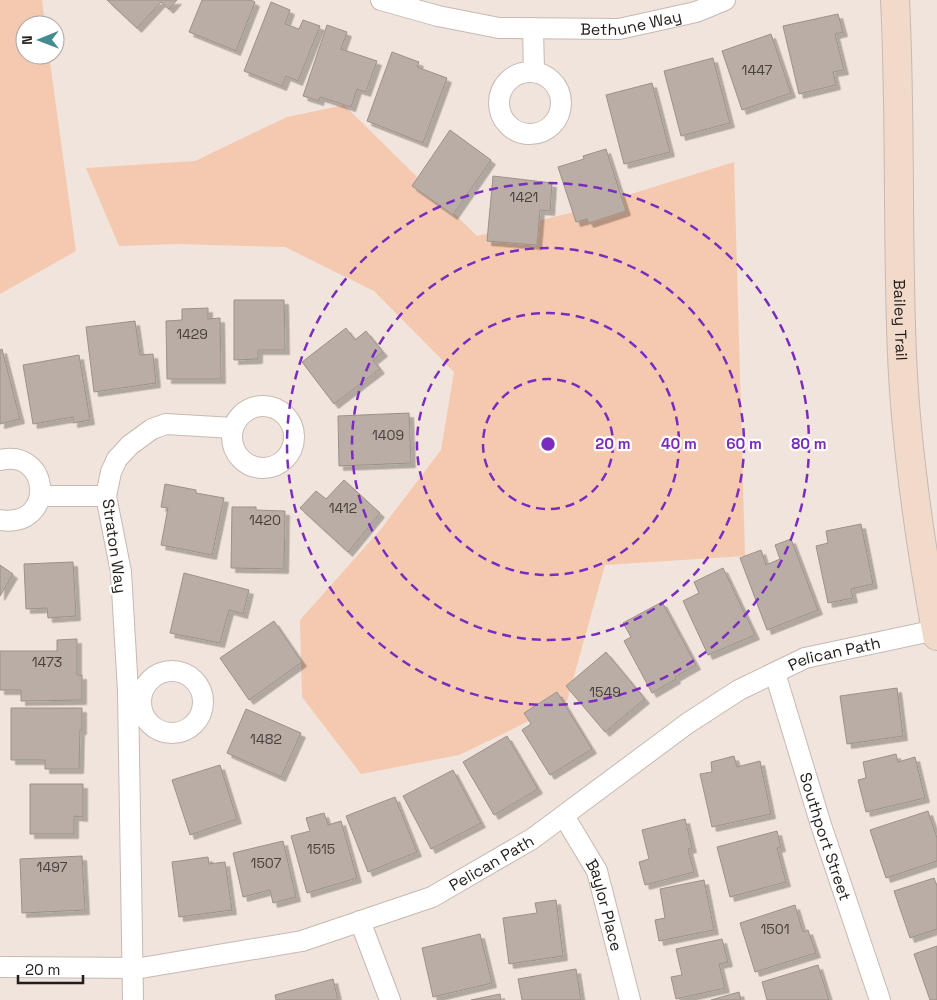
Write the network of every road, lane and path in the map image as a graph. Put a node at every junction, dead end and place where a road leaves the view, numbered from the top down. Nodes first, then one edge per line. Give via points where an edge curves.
1 (381, 0) edge
2 (725, 0) edge
3 (895, 0) edge
4 (533, 28) junction
5 (534, 72) dead end
6 (233, 428) dead end
7 (0, 460) edge
8 (40, 496) junction
9 (106, 496) junction
10 (0, 520) edge
11 (936, 633) edge
12 (775, 673) junction
13 (564, 816) junction
14 (360, 921) junction
15 (0, 967) edge
16 (132, 967) junction
17 (133, 1000) edge
18 (390, 1000) edge
19 (630, 1000) edge
20 (880, 1000) edge

1 - 4 street, Bethune Way via 499,28
2 - 4 street, Bethune Way via 696,12 619,29
3 - 11 street, Bailey Trail via 902,356 909,464
4 - 5 street
6 - 9 street, Straton Way via 166,424 152,429 117,459
7 - 8 street via 10,458 27,464 38,478
8 - 9 street
8 - 10 street via 32,512 25,517 8,522
9 - 16 street, Straton Way via 121,572 134,702
11 - 12 street, Pelican Path via 805,658
12 - 13 street, Pelican Path via 739,690 688,723
12 - 20 street, Southport Street via 821,825
13 - 14 street, Pelican Path via 532,839 432,897
13 - 19 street, Baylor Place via 597,871
14 - 16 street, Pelican Path via 302,942
14 - 18 street
15 - 16 street, Pelican Path
16 - 17 street, Straton Way

